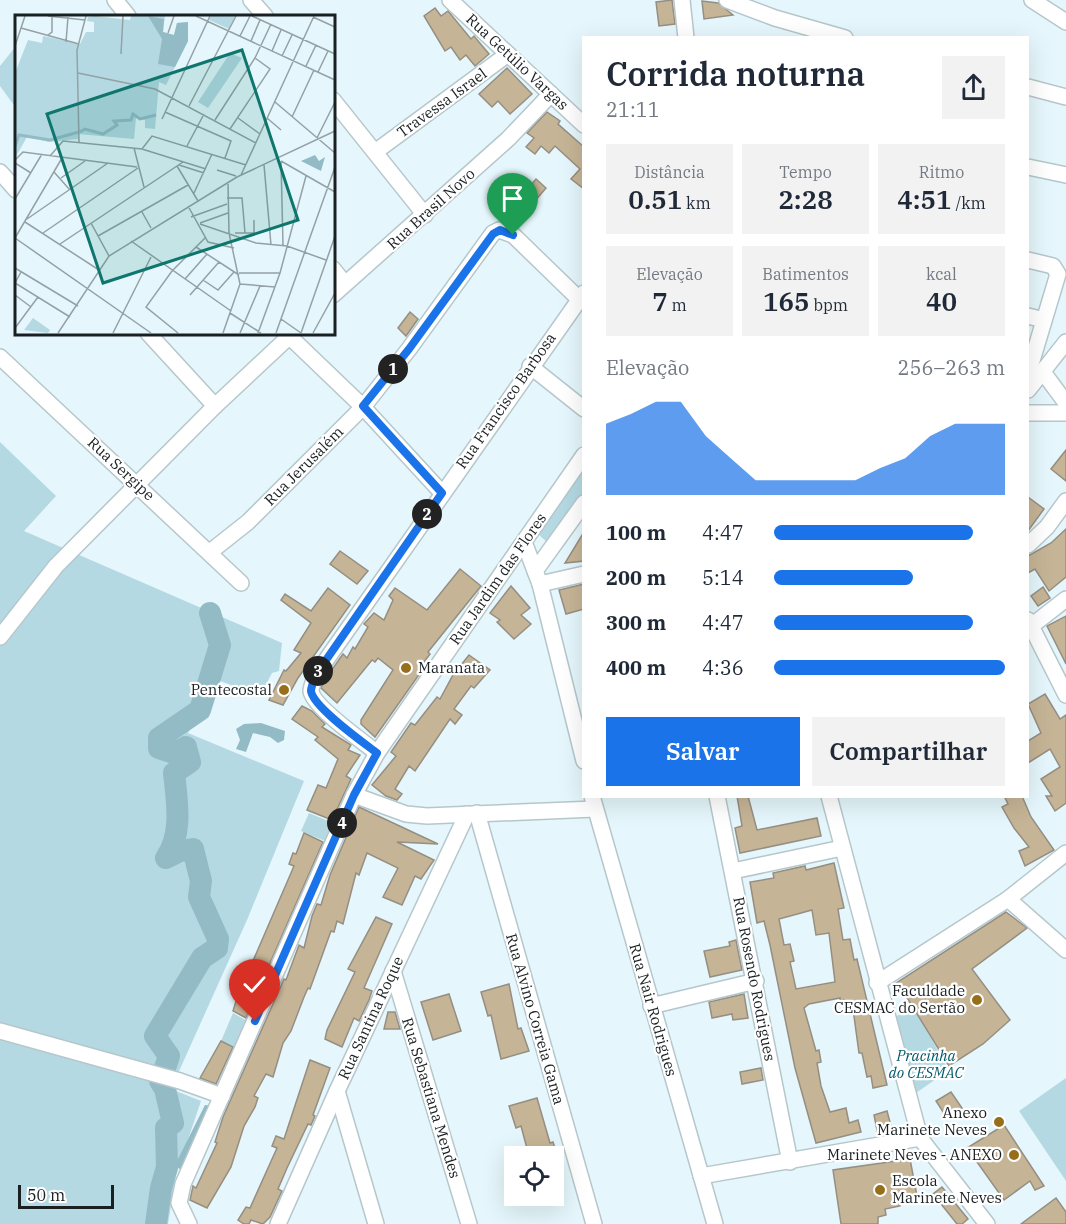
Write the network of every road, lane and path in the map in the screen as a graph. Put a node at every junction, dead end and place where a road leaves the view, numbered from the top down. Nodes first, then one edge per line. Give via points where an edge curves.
1 (115, 0) edge
2 (251, 0) edge
3 (450, 0) edge
4 (682, 0) edge
5 (727, 0) edge
6 (1032, 0) edge
7 (127, 15) edge
8 (264, 15) edge
9 (1066, 22) edge
10 (686, 36) edge
11 (838, 36) edge
12 (508, 54) junction
13 (1029, 87) edge
14 (551, 94) junction
15 (1066, 97) edge
16 (334, 101) edge
17 (582, 123) edge
18 (375, 152) junction
19 (1029, 167) edge
20 (0, 172) edge
21 (1066, 175) edge
22 (15, 189) edge
23 (424, 215) junction
24 (1029, 260) edge
25 (334, 270) edge
26 (345, 284) junction
27 (334, 294) edge
28 (581, 296) edge
29 (1029, 316) edge
30 (1044, 320) junction
31 (149, 334) edge
32 (291, 335) edge
33 (1066, 342) edge
34 (0, 357) edge
35 (530, 366) junction
36 (1029, 371) edge
37 (1043, 372) junction
38 (1029, 389) edge
39 (1066, 403) edge
40 (215, 406) junction
41 (363, 406) junction
42 (582, 407) edge
43 (1029, 413) edge
44 (1066, 413) edge
45 (582, 458) edge
46 (138, 485) junction
47 (442, 493) junction
48 (1066, 501) edge
49 (582, 506) edge
50 (524, 542) junction
51 (1029, 544) edge
52 (210, 552) junction
53 (582, 574) edge
54 (537, 577) junction
55 (241, 583) dead end
56 (1066, 599) edge
57 (1029, 624) edge
58 (0, 637) edge
59 (1066, 695) edge
60 (377, 753) junction
61 (582, 753) edge
62 (354, 795) junction
63 (717, 798) edge
64 (830, 798) edge
65 (594, 803) edge
66 (472, 813) junction
67 (842, 848) junction
68 (1066, 853) edge
69 (732, 871) junction
70 (1008, 899) junction
71 (1066, 950) edge
72 (393, 971) junction
73 (756, 981) junction
74 (877, 983) junction
75 (651, 1006) junction
76 (0, 1031) edge
77 (337, 1091) junction
78 (222, 1096) junction
79 (920, 1138) junction
80 (790, 1162) junction
81 (701, 1176) junction
82 (981, 1222) edge
83 (189, 1224) edge
84 (278, 1224) edge
85 (376, 1224) edge
86 (469, 1224) edge
87 (594, 1224) edge
88 (715, 1224) edge

1 - 7 street
2 - 8 street
3 - 12 street, Rua Getúlio Vargas
4 - 10 street
5 - 11 street
6 - 9 street
12 - 14 street, Rua Getúlio Vargas
12 - 18 street, Travessa Israel
13 - 15 street
14 - 17 street, Rua Getúlio Vargas
14 - 23 street, Rua Brasil Novo
16 - 18 street
18 - 23 street
19 - 21 street
20 - 22 street
23 - 26 street, Rua Brasil Novo
24 - 30 street via 1056,268 1058,274
25 - 26 street
26 - 27 street, Rua Brasil Novo
28 - 35 street, Rua Francisco Barbosa
28 - 41 street, Rua Jerusalém via 513,235 500,230 493,234
29 - 30 street
30 - 36 street
31 - 40 street
32 - 40 street
32 - 41 street
33 - 37 street
34 - 46 street, Rua Sergipe
35 - 42 street
35 - 47 street, Rua Francisco Barbosa
37 - 38 street
37 - 39 street
40 - 46 street
41 - 47 street
41 - 52 street, Rua Jerusalém via 248,522
43 - 44 street
45 - 50 street, Rua Jardim das Flores
46 - 52 street, Rua Sergipe
46 - 58 street via 56,566
47 - 60 street, Rua Francisco Barbosa via 317,673 311,690 326,712
48 - 51 street via 1047,528
49 - 54 street, Rua Jardim das Flores
50 - 54 street
50 - 60 street, Rua Jardim das Flores
52 - 55 street, Rua Sergipe
53 - 54 street
54 - 61 street
56 - 57 street
57 - 59 street
60 - 62 street, Rua Jardim das Flores
62 - 66 street via 406,814
62 - 78 street, Rua Jardim das Flores
63 - 69 street, Rua Rosendo Rodrigues
64 - 67 street
65 - 66 street
65 - 75 street, Rua Nair Rodrigues
66 - 72 street, Rua Santina Roque
66 - 87 street, Rua Alvino Correia Gama
67 - 69 street
67 - 74 street
68 - 70 street
69 - 73 street, Rua Rosendo Rodrigues
70 - 71 street
70 - 74 street
72 - 77 street, Rua Santina Roque
72 - 86 street, Rua Sebastiana Mendes
73 - 75 street
73 - 80 street, Rua Rosendo Rodrigues
74 - 79 street
75 - 81 street, Rua Nair Rodrigues
76 - 78 street
77 - 84 street, Rua Santina Roque
77 - 85 street
78 - 83 street, Rua Jardim das Flores via 183,1184 179,1203
79 - 80 street
79 - 82 street
80 - 81 street
81 - 88 street, Rua Nair Rodrigues

